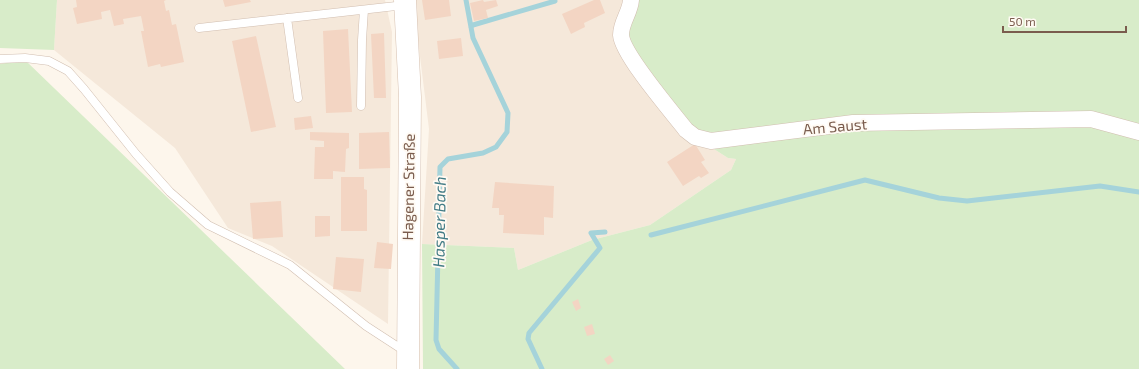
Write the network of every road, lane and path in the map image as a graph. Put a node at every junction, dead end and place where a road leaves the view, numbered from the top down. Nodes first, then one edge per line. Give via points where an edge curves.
1 (631, 0) edge
2 (405, 3) edge
3 (364, 10) junction
4 (287, 18) junction
5 (199, 28) dead end
6 (0, 59) edge
7 (298, 98) dead end
8 (361, 106) dead end
9 (1139, 132) edge
10 (407, 361) edge

1 - 9 street, Am Saust via 621,25 621,37 628,54 686,130 695,137 711,141 853,123 1091,119
2 - 3 lane, Hagener Straße
2 - 10 main road, Hagener Straße via 410,97
3 - 4 lane, Hagener Straße
3 - 8 lane
4 - 5 lane, Hagener Straße
4 - 7 lane
6 - 10 lane via 25,58 49,61 68,71 170,192 208,225 290,265

